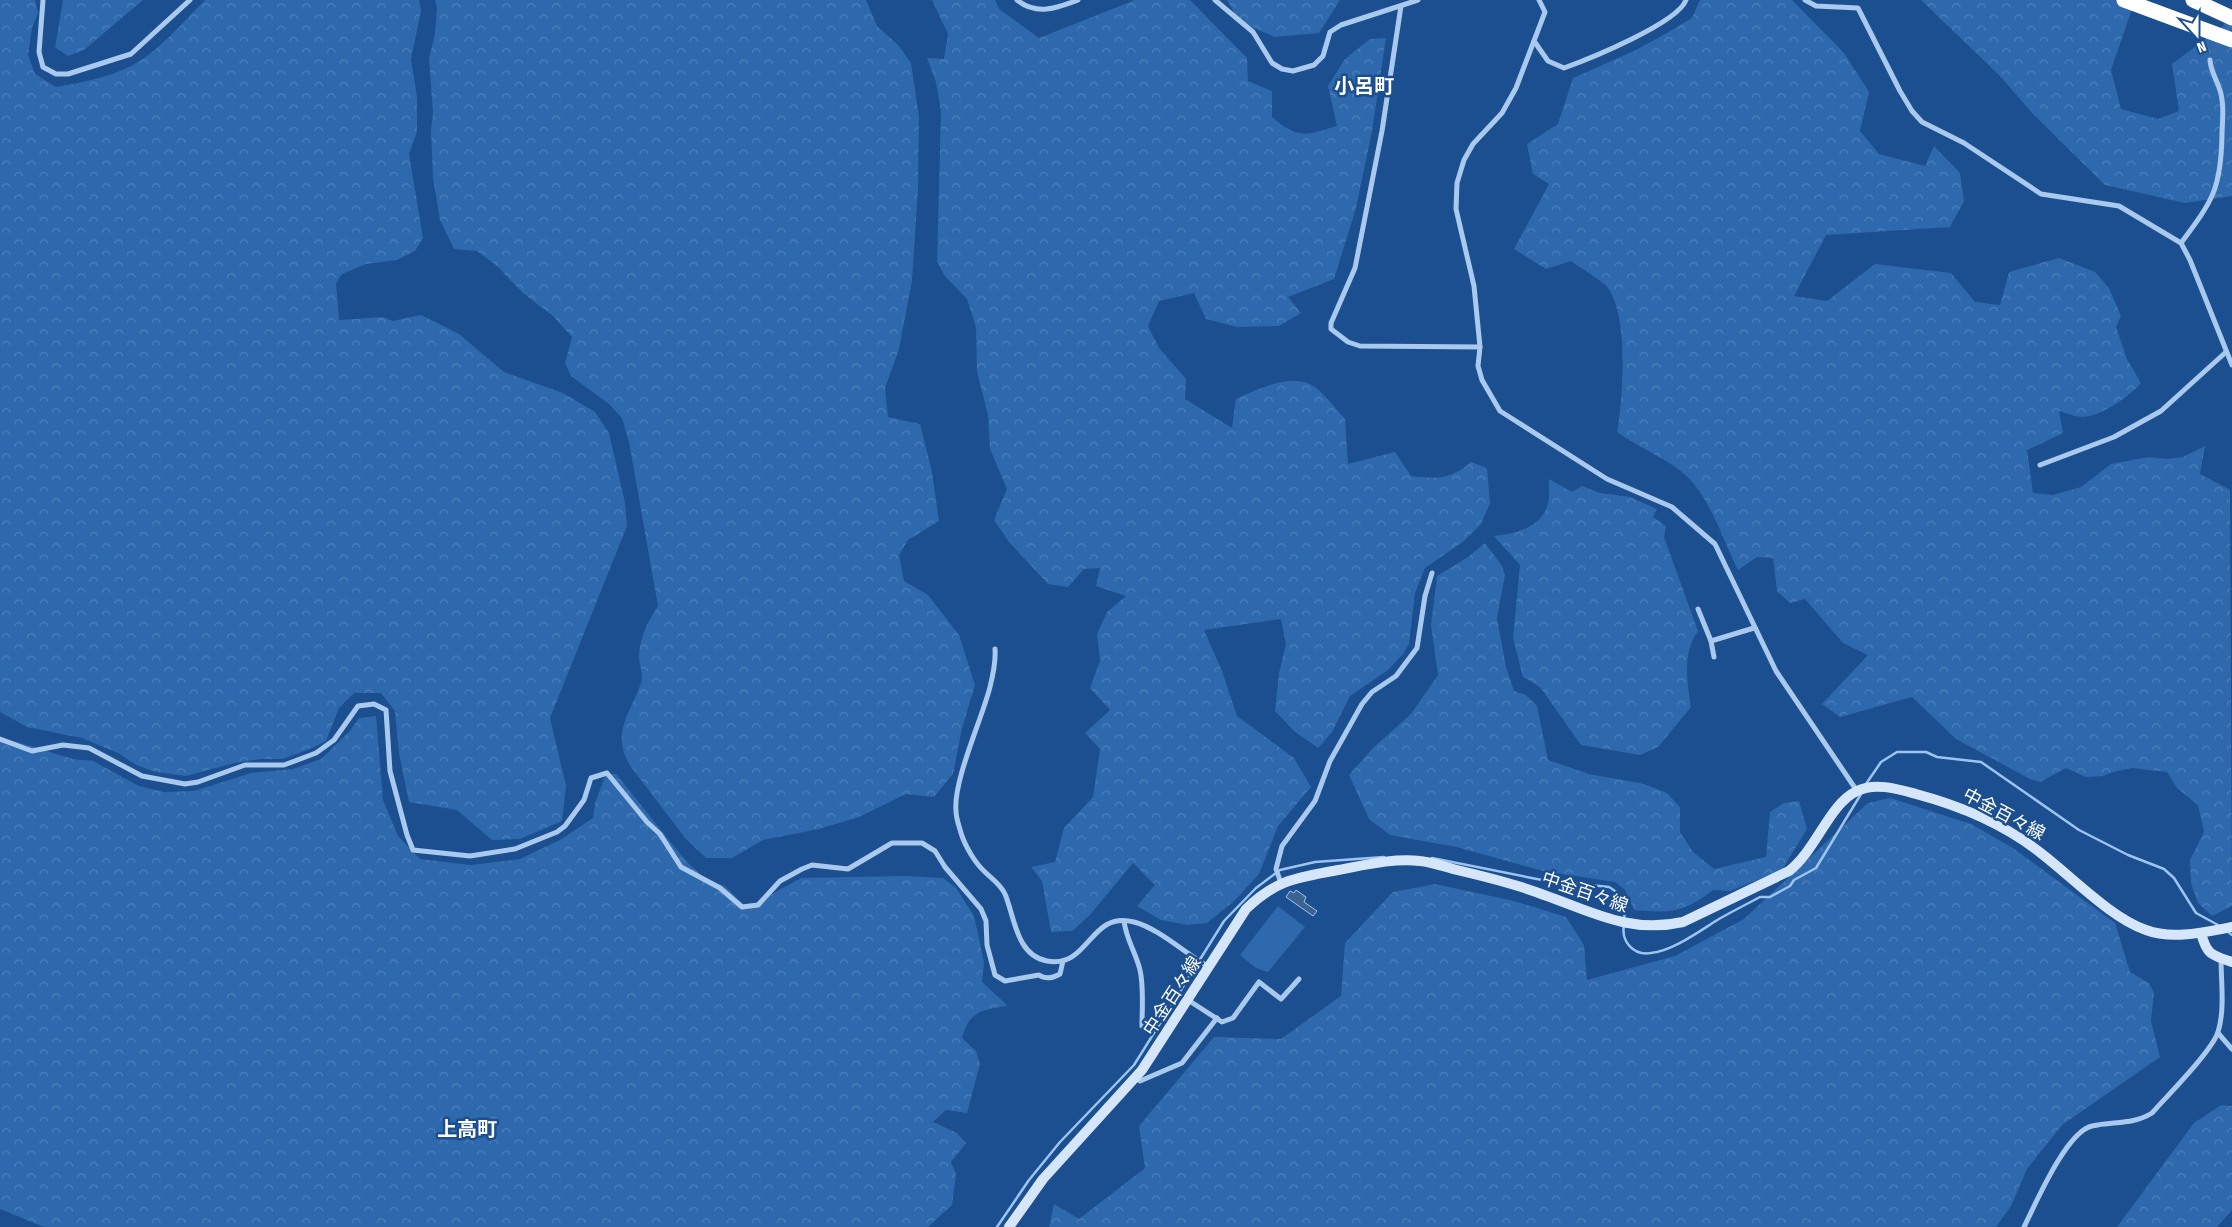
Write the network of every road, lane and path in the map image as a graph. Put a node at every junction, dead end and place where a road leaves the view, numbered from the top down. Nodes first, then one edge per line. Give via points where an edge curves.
1 (43, 0) edge
2 (190, 0) edge
3 (1017, 0) edge
4 (1078, 0) edge
5 (1215, 0) edge
6 (1418, 0) edge
7 (1539, 0) edge
8 (1686, 0) edge
9 (1805, 0) edge
10 (2124, 0) edge
11 (2193, 0) edge
12 (1401, 6) junction
13 (2232, 18) edge
14 (2232, 40) edge
15 (1534, 41) junction
16 (2210, 60) tunnel mouth
17 (2181, 243) junction
18 (1480, 348) junction
19 (2226, 352) junction
20 (2232, 365) edge
21 (2040, 465) dead end
22 (1432, 574) dead end
23 (1698, 609) dead end
24 (1754, 628) junction
25 (1711, 641) junction
26 (995, 650) dead end
27 (1714, 657) dead end
28 (0, 740) edge
29 (1857, 791) junction
30 (1281, 881) junction
31 (1124, 921) junction
32 (2231, 927) edge
33 (2206, 932) junction
34 (2220, 958) junction
35 (1063, 961) junction
36 (2232, 962) edge
37 (1208, 966) junction
38 (1299, 979) dead end
39 (1188, 1000) junction
40 (1217, 1018) junction
41 (1142, 1026) dead end
42 (2218, 1033) junction
43 (2232, 1049) edge
44 (1136, 1078) junction
45 (1010, 1227) edge
46 (2024, 1227) edge

1 - 2 street via 39,52 43,66 56,74 68,74 131,54
3 - 4 street via 1028,6 1052,10
5 - 12 street via 1253,32 1272,63 1293,71 1314,65 1323,56 1330,32 1341,25
6 - 12 street
7 - 15 street via 1545,12
8 - 15 street via 1679,12 1646,32 1564,68 1548,61
9 - 17 street via 1816,6 1858,8 1900,91 1922,122 1964,144 2041,194 2119,206
10 - 14 highway
11 - 13 highway
12 - 18 street via 1356,268 1331,329 1348,342 1360,346
15 - 18 street via 1516,88 1502,113 1473,144 1457,183 1456,209 1474,286
16 - 17 street via 2222,100 2219,180 2202,214
17 - 19 street
18 - 24 street via 1478,366 1482,380 1500,411 1607,479 1672,507 1715,544
19 - 20 street
19 - 21 street via 2161,411 2114,437
22 - 30 street via 1417,648 1396,676 1372,692 1362,704 1330,761 1315,801 1282,846 1276,869
23 - 25 street
24 - 25 street
24 - 29 street via 1776,671
25 - 27 street
26 - 35 street via 992,679 959,787 956,810 962,836 970,852 1005,894 1021,943 1046,961
28 - 35 street via 32,751 62,745 89,748 142,776 185,784 245,765 284,764 316,753 334,740 358,706 374,704 386,710 390,771 413,850 470,856 516,849 565,826 584,800 591,778 607,773 646,822 660,834 681,867 720,888 742,906 758,905 780,881 812,865 848,869 892,843 922,844 935,851 981,908 986,921 992,969 999,979 1021,980 1039,974 1056,977
29 - 30 main road, 中金百々線 via 1842,801 1801,861 1789,871 1683,922 1664,926 1617,923 1504,881 1421,860 1383,862
29 - 33 main road, 中金百々線 via 1875,786 1895,788 1941,800 1987,820 2040,852 2135,926 2166,935
30 - 37 main road, 中金百々線 via 1246,909
31 - 35 street via 1103,924 1083,950
31 - 37 street via 1146,927
31 - 41 street via 1128,943 1140,968
32 - 33 main road, 中金百々線
33 - 34 main road via 2205,948
34 - 36 main road
34 - 42 street
37 - 39 main road, 中金百々線
38 - 40 street via 1281,999 1259,982 1234,1018 1222,1022
39 - 40 street
39 - 44 main road, 中金百々線
40 - 44 street via 1182,1063 1140,1081
42 - 43 street
42 - 46 street via 2152,1113 2141,1119 2092,1126 2077,1134
44 - 45 main road, 中金百々線 via 1043,1179

